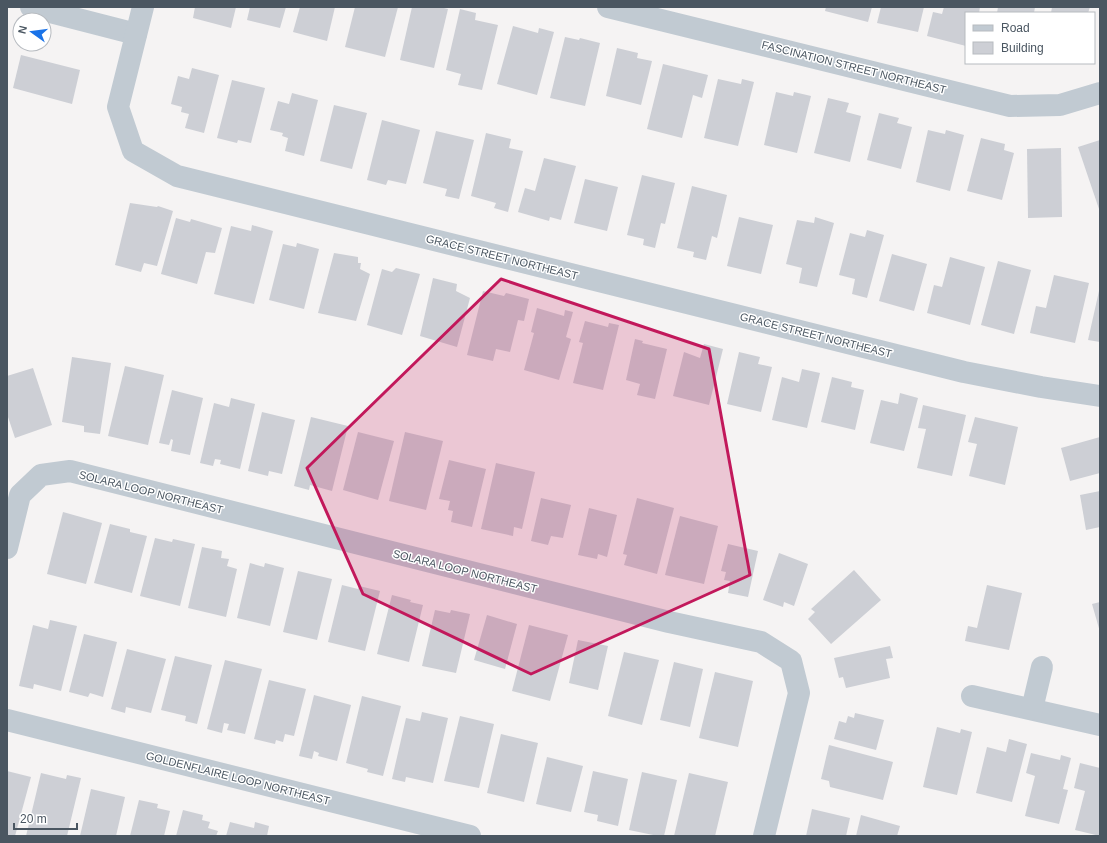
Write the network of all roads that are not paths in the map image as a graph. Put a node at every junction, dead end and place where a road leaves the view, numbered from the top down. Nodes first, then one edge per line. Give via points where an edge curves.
1 (31, 7) edge
2 (143, 7) edge
3 (608, 7) edge
4 (136, 34) junction
5 (1100, 93) edge
6 (1100, 396) edge
7 (7, 548) edge
8 (1042, 667) dead end
9 (972, 696) dead end
10 (1032, 709) junction
11 (7, 720) edge
12 (1100, 725) edge
13 (470, 836) edge
14 (764, 836) edge

1 - 4 street
2 - 4 street
3 - 5 street, FASCINATION STREET NORTHEAST via 1010,106 1060,105
4 - 6 street, GRACE STREET NORTHEAST via 118,107 133,151 177,176 964,372
7 - 14 street, SOLARA LOOP NORTHEAST via 20,494 40,475 70,471 669,622 761,642 791,661 799,693
8 - 10 street
9 - 10 street
10 - 12 street
11 - 13 street, GOLDENFLAIRE LOOP NORTHEAST

